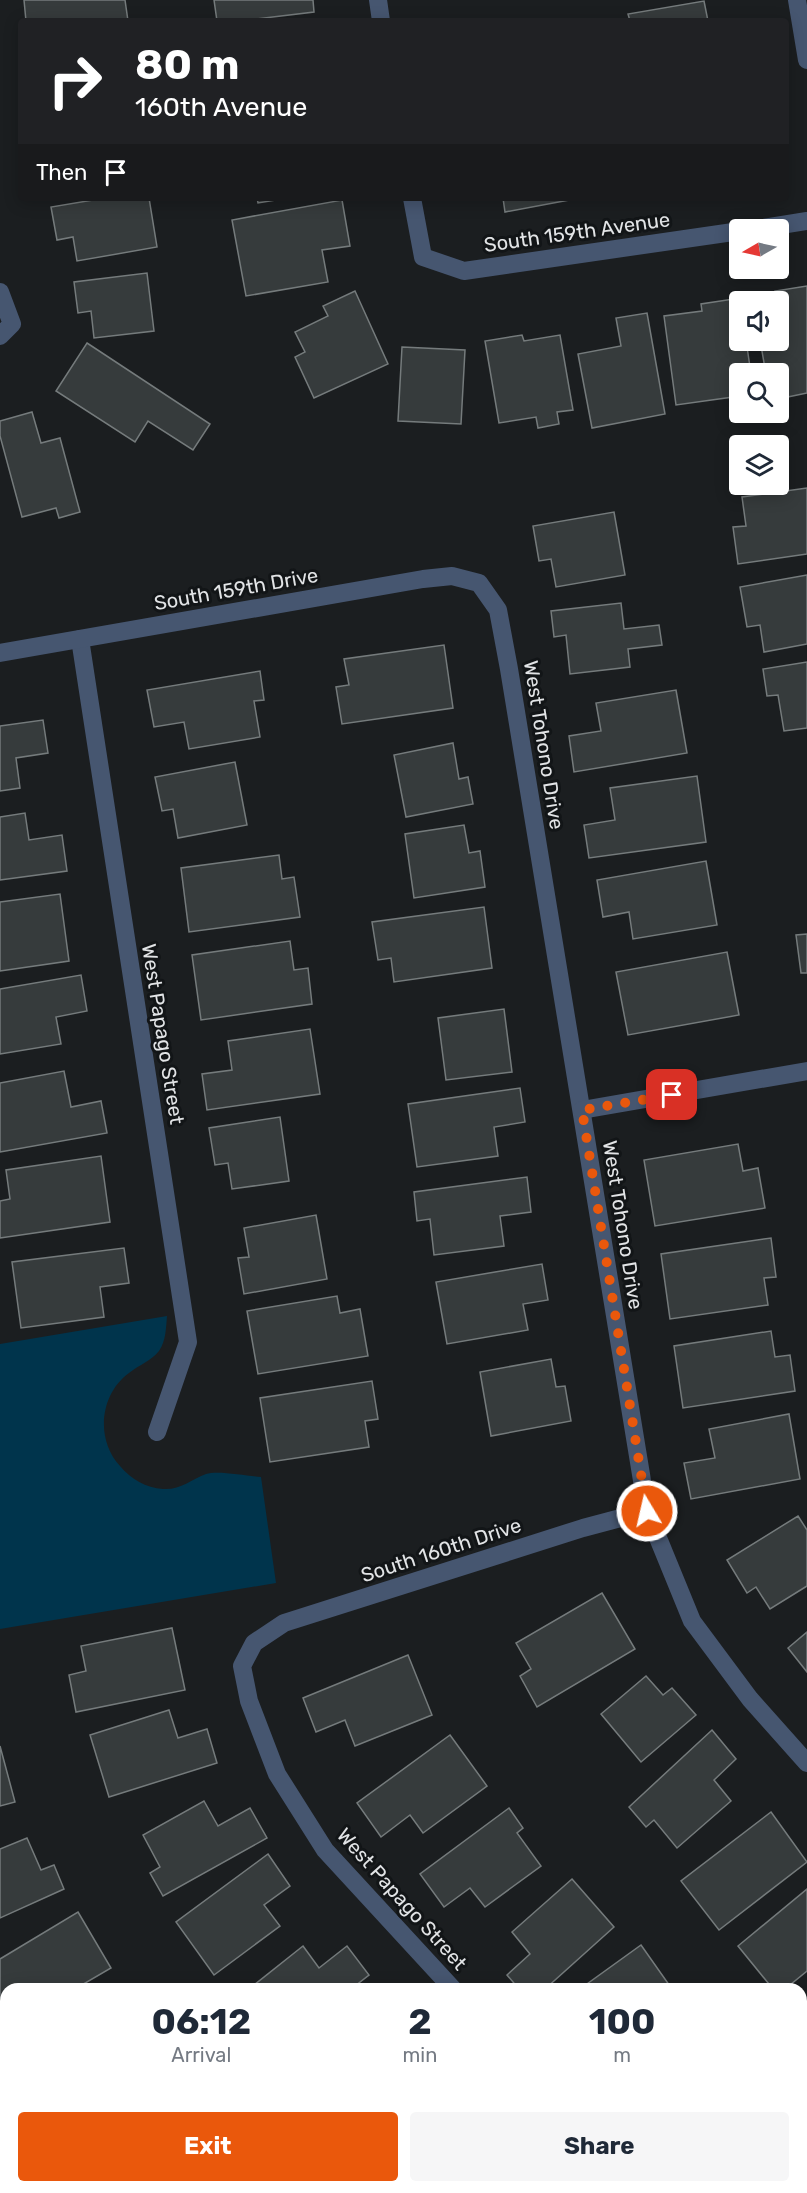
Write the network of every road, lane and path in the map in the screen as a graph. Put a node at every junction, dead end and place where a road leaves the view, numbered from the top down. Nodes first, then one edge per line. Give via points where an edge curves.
1 (378, 0) edge
2 (797, 0) edge
3 (381, 18) edge
4 (807, 60) edge
5 (413, 201) edge
6 (807, 221) edge
7 (789, 224) edge
8 (729, 233) edge
9 (0, 292) edge
10 (6, 330) edge
11 (479, 583) joint
12 (80, 639) junction
13 (0, 653) edge
14 (807, 1071) edge
15 (582, 1110) junction
16 (157, 1432) dead end
17 (647, 1511) junction
18 (254, 1643) joint
19 (807, 1763) edge
20 (446, 1983) edge

1 - 3 street
2 - 4 street
5 - 8 street, South 159th Avenue via 423,257 464,271
6 - 7 street
9 - 10 street
11 - 12 street, South 159th Drive via 452,576 423,579
11 - 15 street, West Tohono Drive via 498,610
12 - 13 street, South 159th Drive
12 - 16 street, West Papago Street via 188,1342
14 - 15 street
15 - 17 street, West Tohono Drive
17 - 18 street, South 160th Drive via 284,1623
17 - 19 street, West Tohono Drive via 692,1621 750,1699
18 - 20 street, West Papago Street via 242,1666 249,1701 276,1774 325,1851

